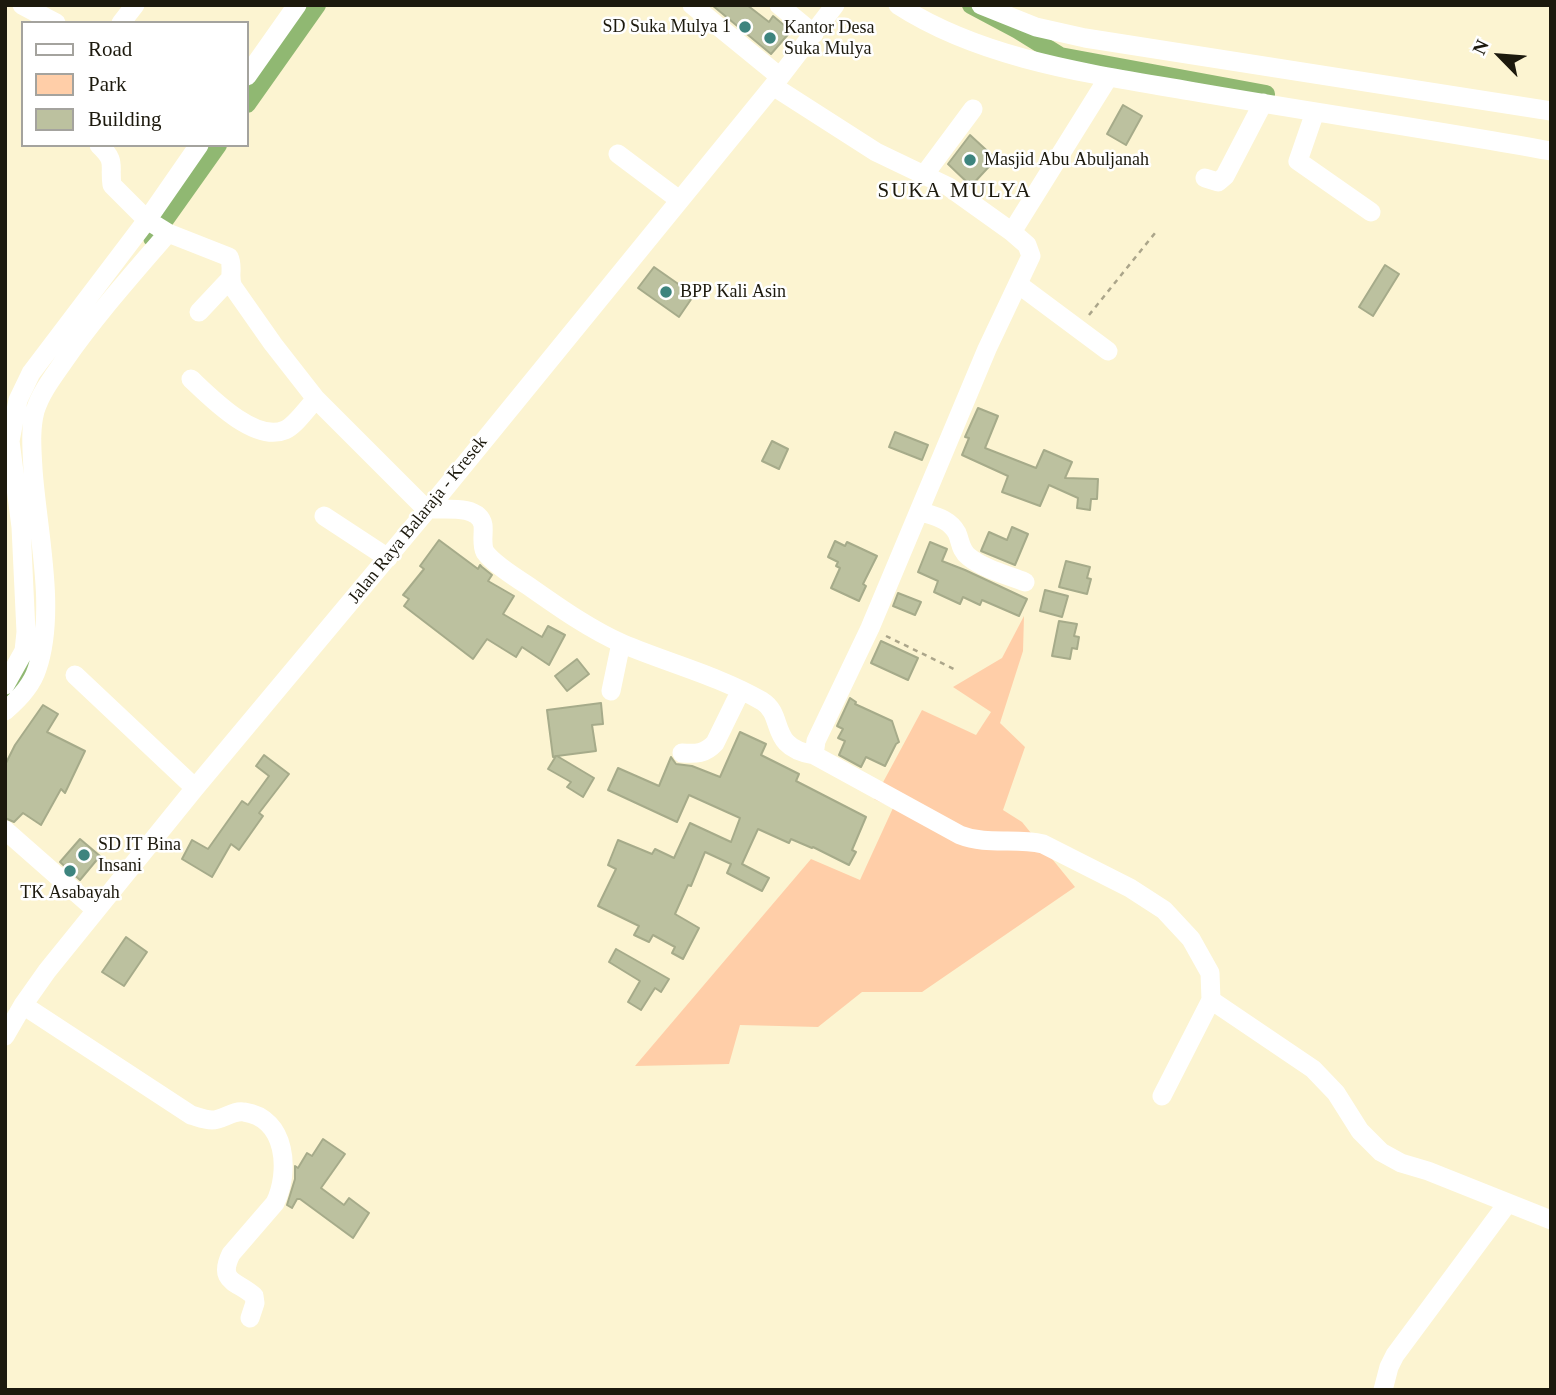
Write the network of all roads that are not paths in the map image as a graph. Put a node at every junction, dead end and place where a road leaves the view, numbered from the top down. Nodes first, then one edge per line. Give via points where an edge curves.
1 (22, 5) edge
2 (135, 5) edge
3 (297, 5) edge
4 (692, 5) edge
5 (779, 5) edge
6 (835, 5) edge
7 (898, 5) edge
8 (981, 5) edge
9 (53, 21) edge
10 (123, 21) edge
11 (814, 34) junction
12 (1116, 65) junction
13 (248, 75) edge
14 (776, 81) junction
15 (1263, 103) junction
16 (973, 109) dead end
17 (1551, 111) edge
18 (1315, 112) junction
19 (101, 147) edge
20 (197, 147) edge
21 (1551, 151) edge
22 (618, 154) dead end
23 (924, 175) junction
24 (1205, 178) dead end
25 (678, 199) junction
26 (1371, 212) dead end
27 (157, 226) junction
28 (1012, 232) junction
29 (230, 279) junction
30 (1018, 284) junction
31 (199, 312) dead end
32 (1108, 351) dead end
33 (191, 379) dead end
34 (316, 399) junction
35 (426, 509) junction
36 (919, 511) junction
37 (324, 516) dead end
38 (388, 558) junction
39 (1025, 582) dead end
40 (621, 643) junction
41 (75, 675) dead end
42 (5, 685) edge
43 (741, 690) junction
44 (611, 691) dead end
45 (5, 711) edge
46 (682, 754) dead end
47 (814, 755) junction
48 (195, 788) junction
49 (5, 830) edge
50 (96, 910) junction
51 (1210, 1000) junction
52 (23, 1005) junction
53 (5, 1036) edge
54 (1162, 1096) dead end
55 (1507, 1204) junction
56 (1551, 1220) edge
57 (250, 1318) dead end
58 (1383, 1390) edge

1 - 9 street
2 - 10 street
3 - 13 street
4 - 14 street
5 - 11 street
6 - 11 street, Jalan Raya Balaraja - Kresek
7 - 12 street via 929,24 984,46
8 - 12 street via 1059,34
11 - 14 street, Jalan Raya Balaraja - Kresek
12 - 15 street
12 - 17 street
12 - 28 street
14 - 23 street via 876,152
14 - 25 street, Jalan Raya Balaraja - Kresek
15 - 18 street
15 - 24 street via 1225,176 1218,182
16 - 23 street
18 - 21 street
18 - 26 street via 1298,161
19 - 27 street via 113,164 112,185
20 - 27 street
22 - 25 street
23 - 28 street via 949,187
25 - 35 street, Jalan Raya Balaraja - Kresek
27 - 29 street via 227,255
27 - 42 street via 31,373 18,400 10,441 21,527 26,632 24,652
27 - 45 street via 36,408 32,448 44,568 44,626 37,670
28 - 30 street via 1027,245 1031,256
29 - 31 street
29 - 34 street
30 - 32 street
30 - 36 street
33 - 34 street via 238,419 265,431 287,429
34 - 35 street
35 - 38 street, Jalan Raya Balaraja - Kresek
35 - 40 street via 475,513 483,526 484,549 491,557 543,596
36 - 39 street via 946,520 967,556
36 - 47 street via 816,741
37 - 38 street
38 - 48 street, Jalan Raya Balaraja - Kresek
40 - 43 street
40 - 44 street
41 - 48 street
43 - 46 street via 715,743 699,754
43 - 47 street via 765,703 783,738
47 - 51 street via 960,835 975,841 1043,844 1130,888 1164,910 1191,939 1210,973
48 - 50 street, Jalan Raya Balaraja - Kresek
49 - 50 street
50 - 52 street, Jalan Raya Balaraja - Kresek
51 - 54 street
51 - 55 street via 1313,1069 1381,1152
52 - 53 street, Jalan Raya Balaraja - Kresek
52 - 57 street via 191,1115 214,1120 243,1111 273,1127 284,1158 279,1194 226,1265 232,1282 254,1296
55 - 56 street
55 - 58 street via 1395,1355

